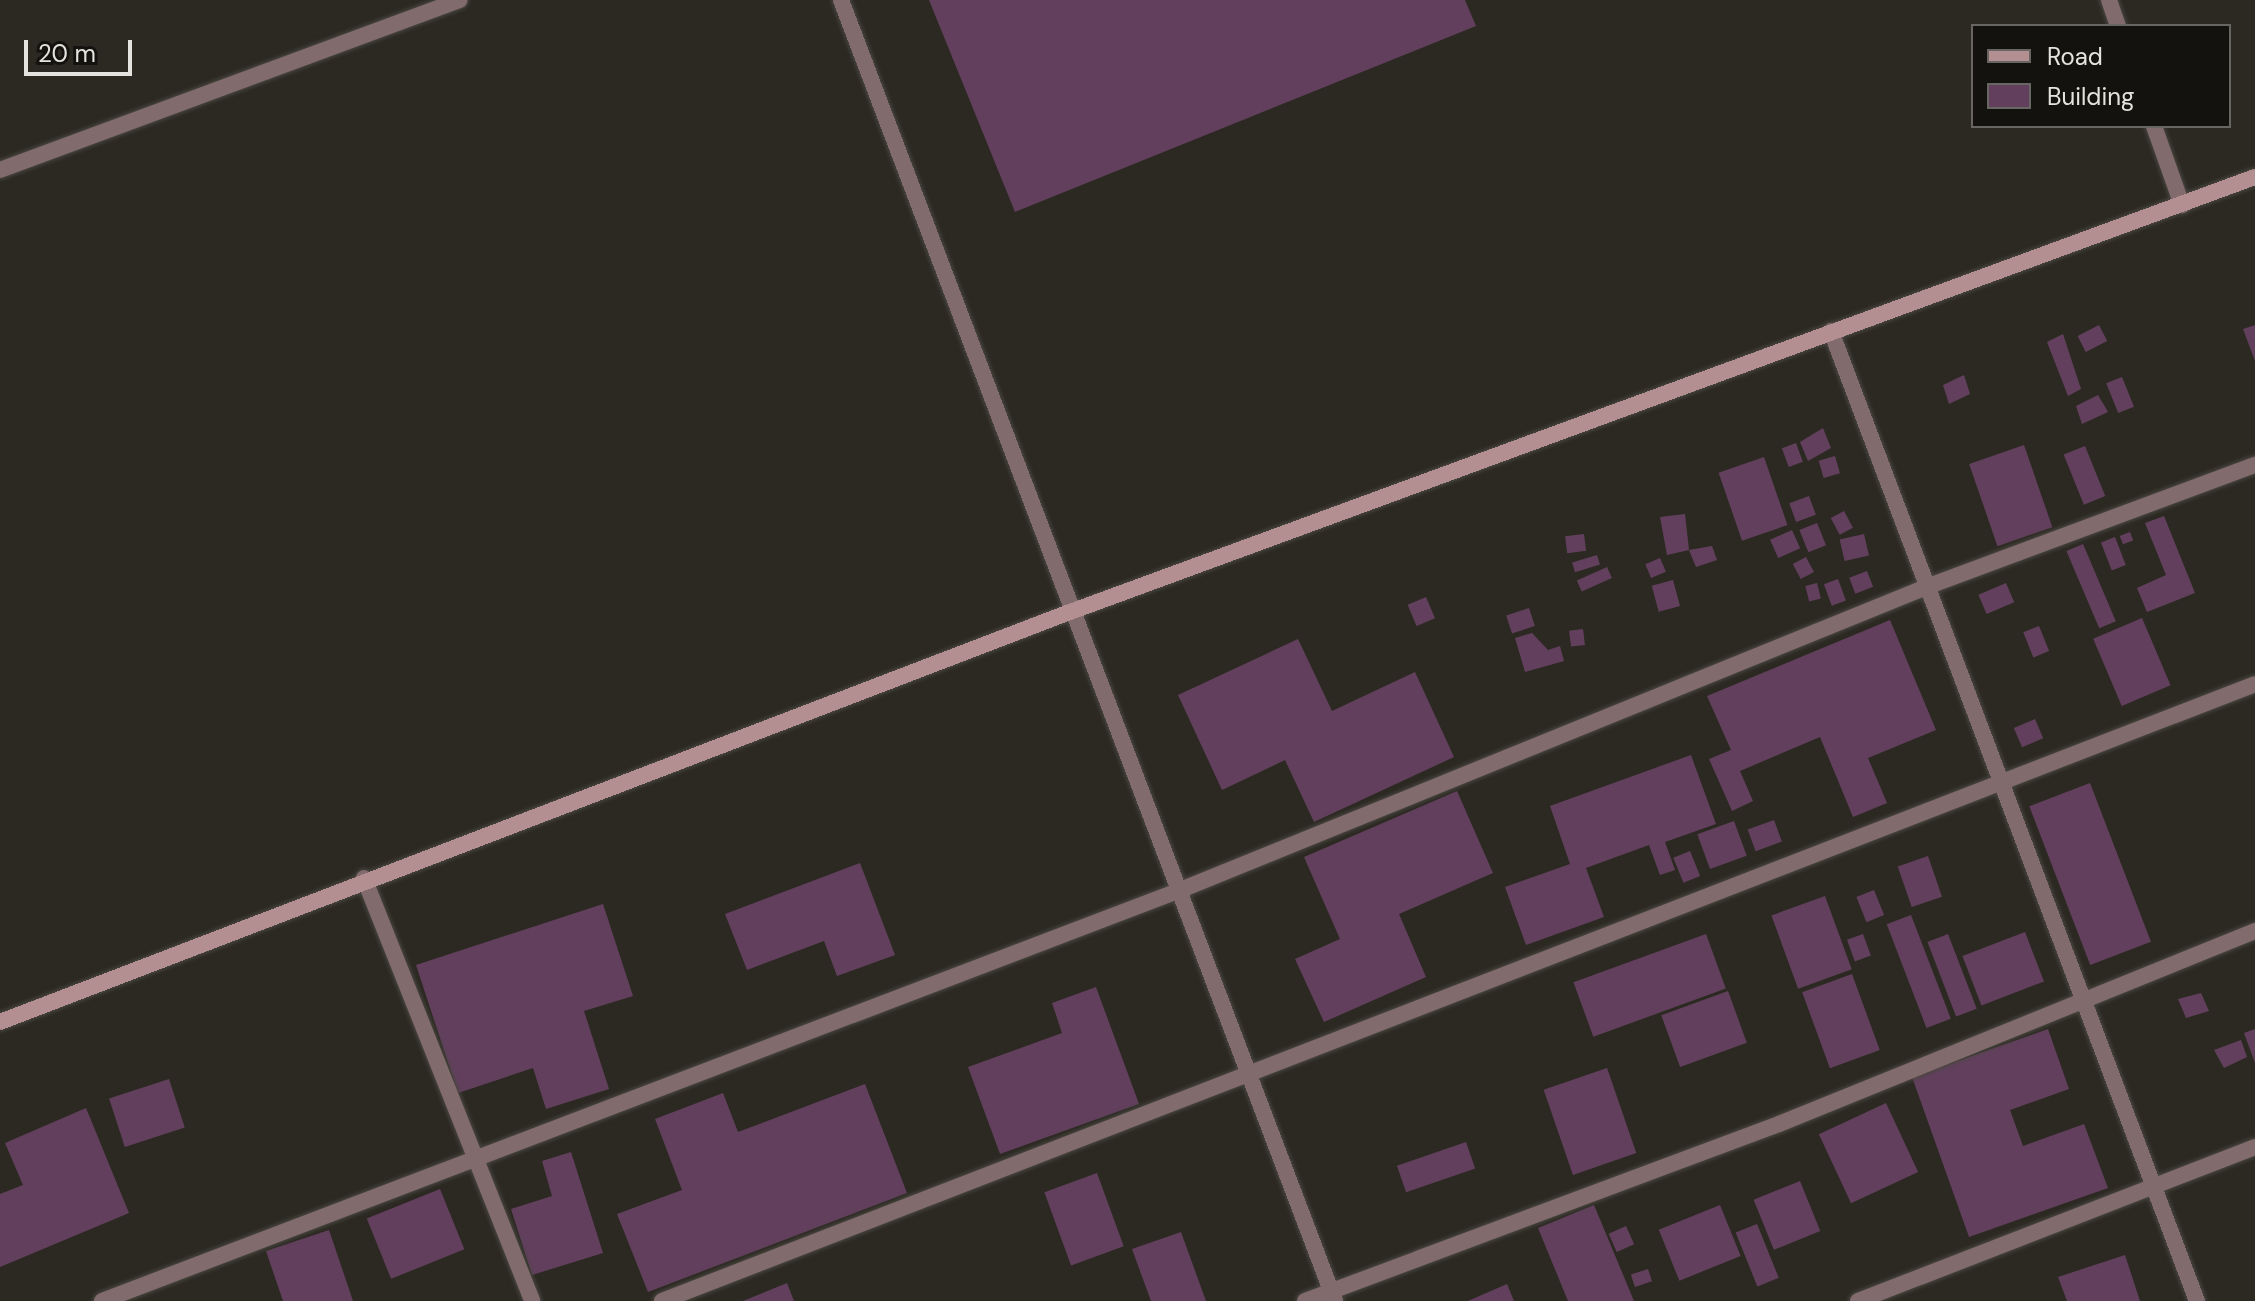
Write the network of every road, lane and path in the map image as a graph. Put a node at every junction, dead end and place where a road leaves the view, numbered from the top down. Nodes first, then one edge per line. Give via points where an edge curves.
1 (460, 0) edge
2 (841, 0) edge
3 (2109, 0) edge
4 (2117, 24) edge
5 (2155, 128) edge
6 (0, 170) edge
7 (2255, 177) edge
8 (2182, 205) junction
9 (1831, 331) junction
10 (2255, 465) edge
11 (1929, 586) junction
12 (1070, 612) junction
13 (2255, 684) edge
14 (2002, 782) junction
15 (364, 878) junction
16 (1178, 891) junction
17 (2255, 931) edge
18 (2084, 999) junction
19 (0, 1022) edge
20 (1249, 1074) junction
21 (2255, 1147) edge
22 (477, 1157) junction
23 (2154, 1186) junction
24 (1333, 1296) edge
25 (102, 1301) edge
26 (532, 1301) edge
27 (662, 1301) edge
28 (1305, 1301) edge
29 (1858, 1301) edge
30 (2197, 1301) edge

1 - 6 street
2 - 12 street
3 - 4 street
5 - 8 street
7 - 8 street
8 - 9 street
9 - 11 street
9 - 12 street
10 - 11 street
11 - 14 street
11 - 16 street
12 - 15 street
12 - 16 street
13 - 14 street
14 - 18 street
14 - 20 street
15 - 19 street
15 - 22 street
16 - 20 street
16 - 22 street
17 - 18 street
18 - 23 street
18 - 24 street via 1779,1124
20 - 24 street
20 - 27 street
21 - 23 street
22 - 25 street
22 - 26 street
23 - 29 street
23 - 30 street
24 - 28 street

